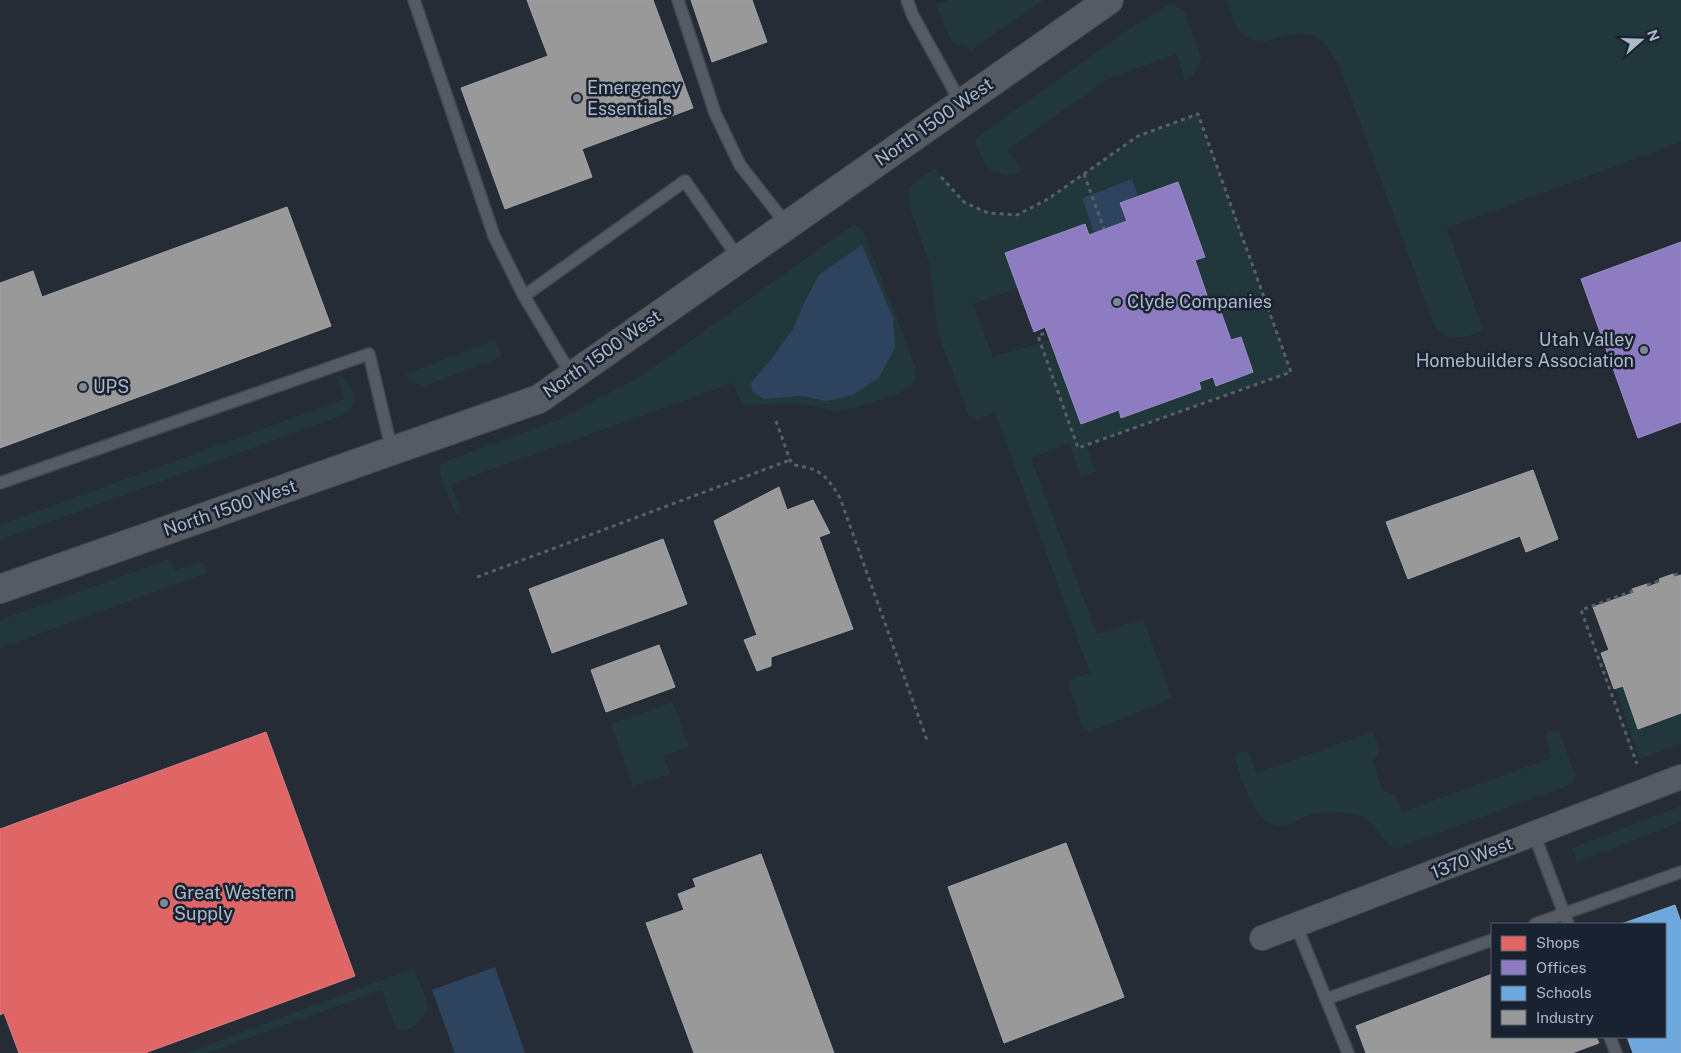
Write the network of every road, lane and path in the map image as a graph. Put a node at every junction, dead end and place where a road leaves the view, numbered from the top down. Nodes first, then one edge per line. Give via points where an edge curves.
1 (414, 0) edge
2 (678, 0) edge
3 (907, 0) edge
4 (1109, 0) edge
5 (961, 103) junction
6 (1084, 174) junction
7 (941, 177) dead end
8 (787, 225) junction
9 (1104, 229) dead end
10 (739, 259) junction
11 (524, 296) junction
12 (1047, 332) dead end
13 (572, 376) junction
14 (776, 421) dead end
15 (392, 451) junction
16 (790, 460) junction
17 (0, 483) edge
18 (1681, 573) edge
19 (1674, 575) dead end
20 (477, 577) dead end
21 (1659, 581) dead end
22 (1647, 586) dead end
23 (0, 589) edge
24 (1633, 591) dead end
25 (928, 743) dead end
26 (1637, 764) dead end
27 (1681, 777) edge
28 (1534, 834) junction
29 (1681, 872) edge
30 (1566, 919) edge
31 (1541, 923) edge
32 (1296, 925) junction
33 (1262, 938) dead end
34 (1491, 940) edge
35 (1326, 999) junction
36 (1610, 1038) edge
37 (1348, 1053) edge
38 (1616, 1053) edge

1 - 11 lane via 494,236
2 - 8 lane via 715,113 740,165
3 - 5 lane
4 - 5 street, North 1500 West
5 - 8 street, North 1500 West
6 - 7 path via 1048,199 1017,215 988,213 964,202
6 - 9 path
6 - 12 path via 1138,136 1198,114 1291,372 1078,448 1038,336
8 - 10 street, North 1500 West
10 - 11 lane via 684,181
10 - 13 street, North 1500 West
11 - 13 lane
13 - 15 street, North 1500 West via 539,399
14 - 16 path
15 - 17 lane via 369,354
15 - 23 street, North 1500 West
16 - 20 path
16 - 25 path via 794,465 811,468 829,480 840,498
18 - 19 path
21 - 22 path
24 - 26 path via 1581,610
27 - 28 street, 1370 West
28 - 30 lane
28 - 32 street, 1370 West
29 - 30 lane
30 - 31 lane
32 - 33 street, 1370 West
32 - 35 lane
34 - 35 lane
35 - 37 lane
36 - 38 lane

